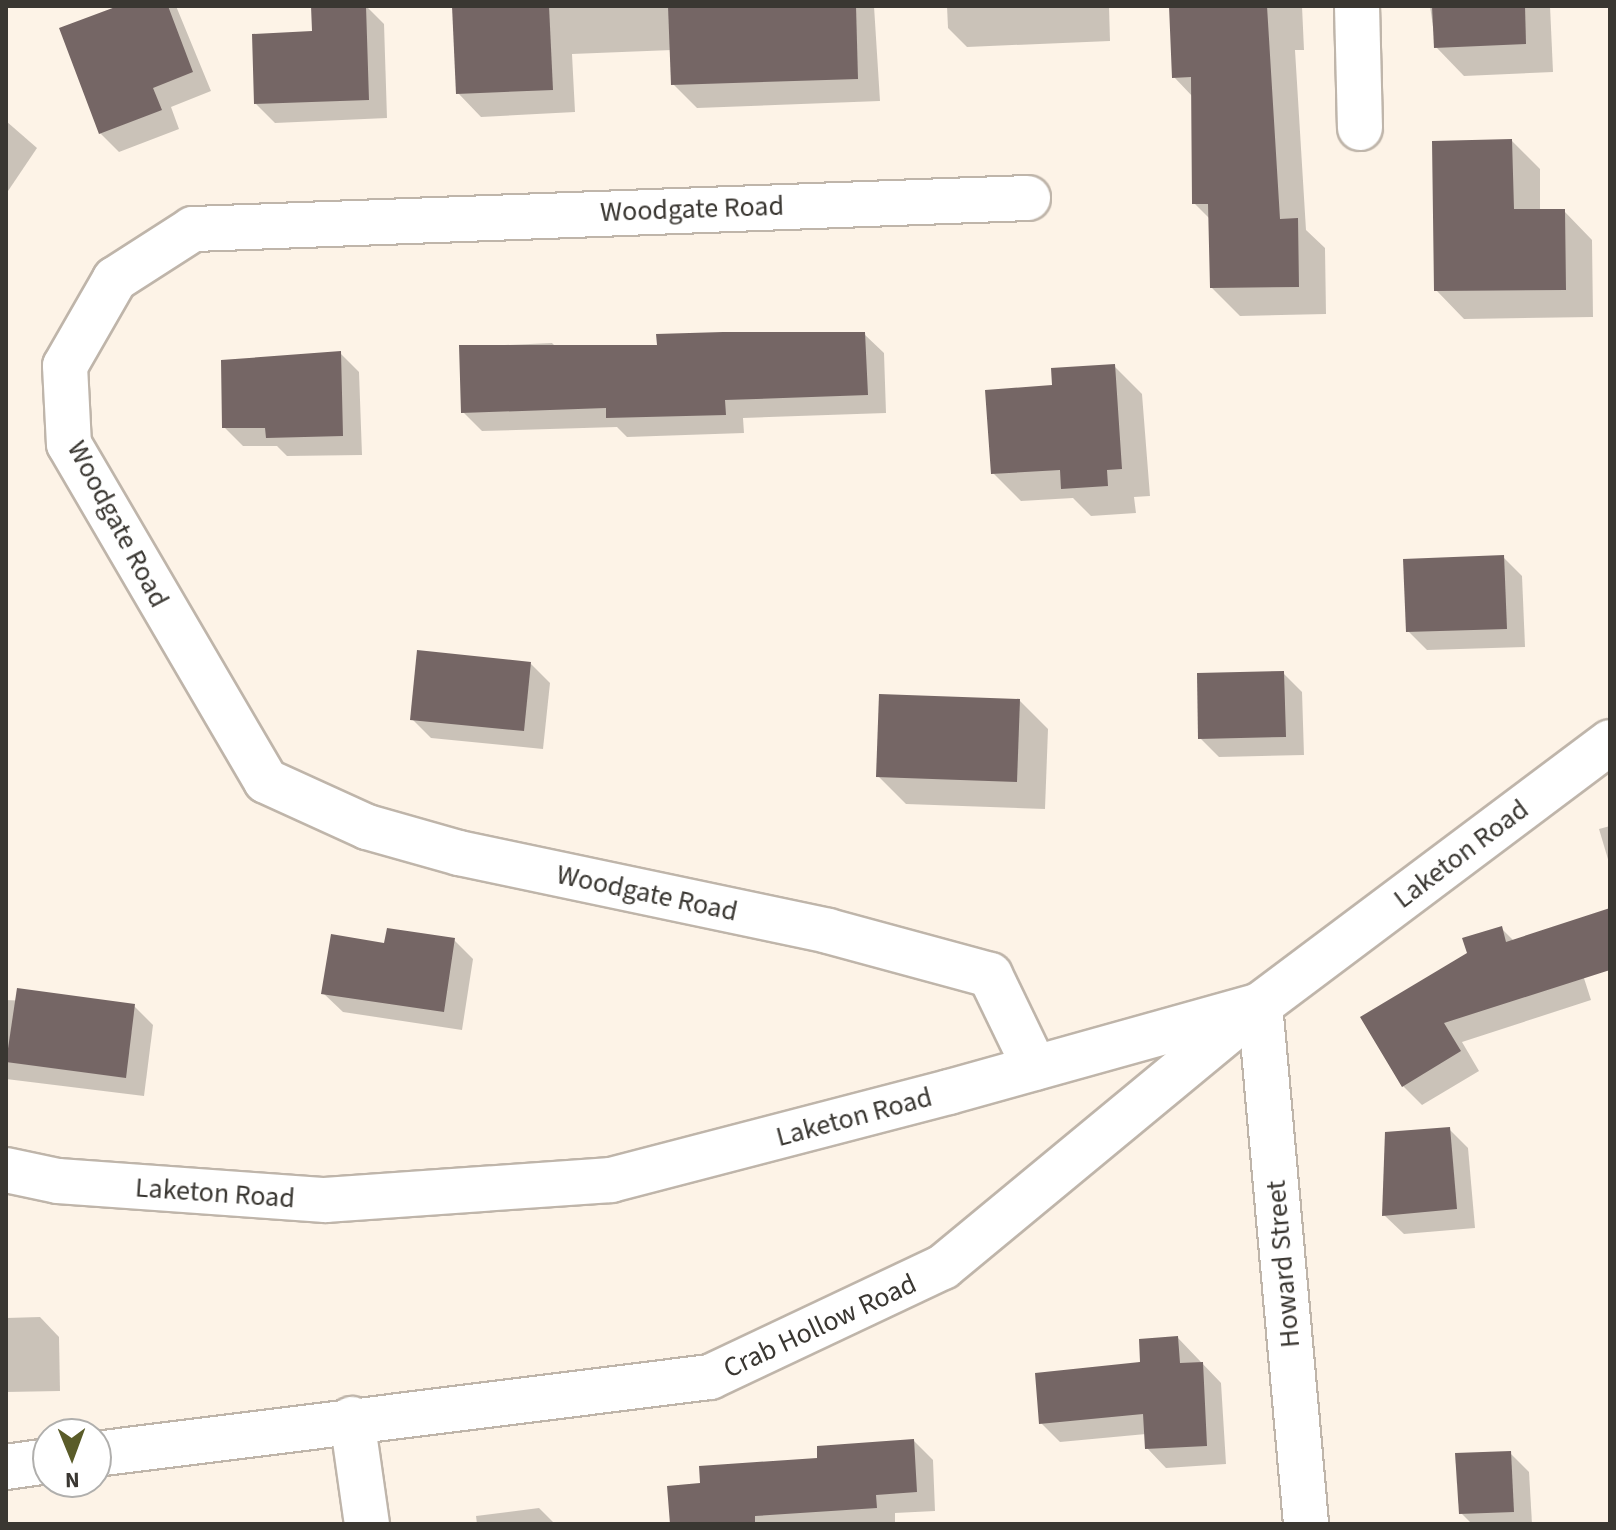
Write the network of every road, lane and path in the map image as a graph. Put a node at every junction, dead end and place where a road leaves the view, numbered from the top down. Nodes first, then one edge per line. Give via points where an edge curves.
1 (1357, 6) edge
2 (1360, 128) dead end
3 (1028, 198) dead end
4 (1610, 742) edge
5 (1260, 1005) junction
6 (1035, 1068) junction
7 (6, 1170) edge
8 (352, 1419) junction
9 (112, 1452) edge
10 (32, 1463) edge
11 (6, 1467) edge
12 (367, 1524) edge
13 (1306, 1524) edge

1 - 2 street
3 - 6 street, Woodgate Road via 193,229 115,279 65,366 69,444 266,781 367,827 459,853 828,931 990,975
4 - 5 street, Laketon Road
5 - 6 street, Laketon Road
5 - 8 street, Crab Hollow Road via 943,1267 710,1377
5 - 13 street, Howard Street
6 - 7 street, Laketon Road via 611,1180 325,1200 58,1181
8 - 9 street, Crab Hollow Road
8 - 12 street
10 - 11 street

